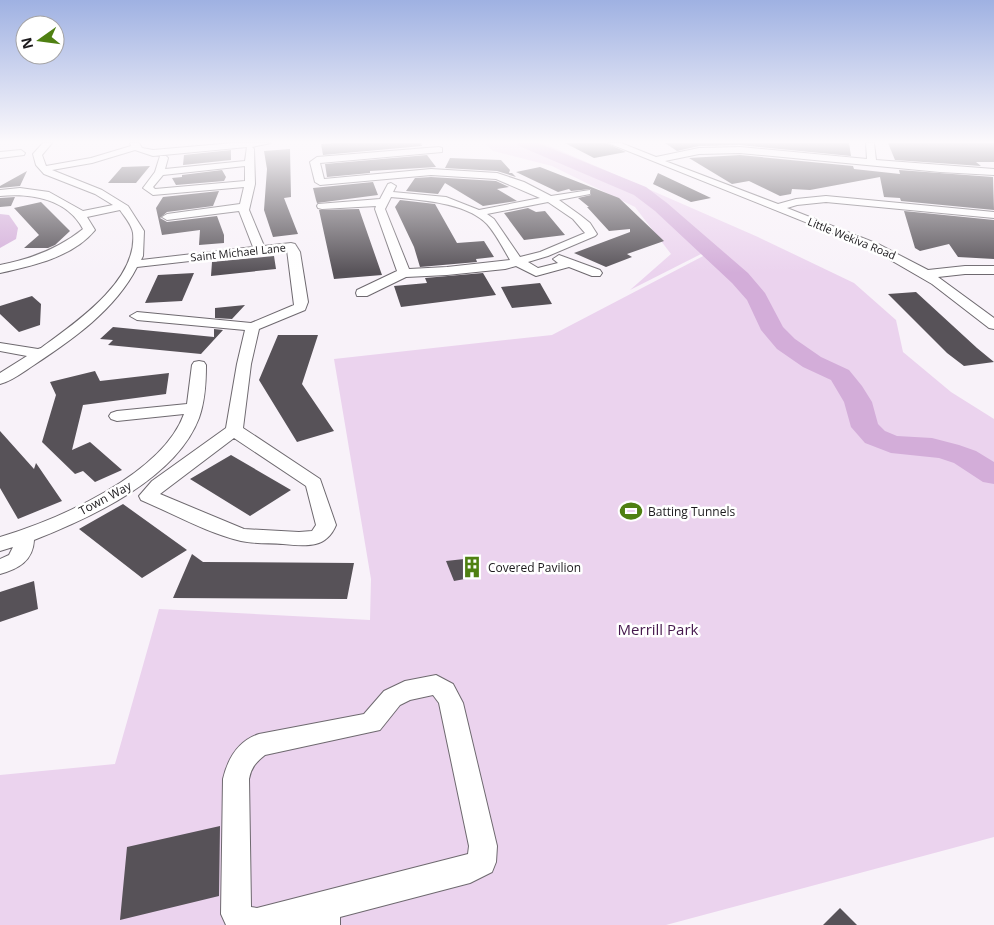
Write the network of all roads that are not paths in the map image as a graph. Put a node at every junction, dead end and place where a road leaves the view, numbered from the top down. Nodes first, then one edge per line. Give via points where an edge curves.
1 (83, 186) edge
2 (149, 186) edge
3 (224, 186) edge
4 (250, 186) edge
5 (392, 186) edge
6 (524, 186) edge
7 (722, 186) edge
8 (586, 192) dead end
9 (0, 193) edge
10 (384, 198) junction
11 (552, 200) junction
12 (122, 206) junction
13 (322, 206) dead end
14 (245, 207) junction
15 (777, 208) junction
16 (478, 213) junction
17 (81, 214) junction
18 (994, 215) edge
19 (167, 217) dead end
20 (260, 250) junction
21 (544, 254) junction
22 (518, 262) junction
23 (570, 263) junction
24 (134, 264) junction
25 (0, 269) edge
26 (994, 270) edge
27 (404, 273) junction
28 (596, 273) dead end
29 (928, 274) junction
30 (362, 293) dead end
31 (137, 316) dead end
32 (994, 324) edge
33 (253, 327) junction
34 (0, 347) edge
35 (42, 354) junction
36 (199, 365) dead end
37 (0, 379) edge
38 (194, 408) junction
39 (118, 416) dead end
40 (234, 430) junction
41 (24, 535) junction
42 (0, 544) edge
43 (0, 567) edge
44 (325, 915) edge

1 - 12 street
2 - 3 street via 153,192
4 - 14 street
5 - 10 street
6 - 11 street
7 - 15 street, Little Wekiva Road
8 - 11 street
9 - 17 street via 37,192
10 - 13 street
10 - 16 street via 446,200
10 - 27 street via 380,209
11 - 16 street
11 - 21 street via 588,226 591,234
12 - 17 street
12 - 24 street via 138,229 141,245
14 - 19 street
14 - 20 street
15 - 18 street via 826,199
15 - 29 street, Little Wekiva Road via 874,246
16 - 22 street via 490,221
17 - 25 street via 89,230 61,251
20 - 24 street, Saint Michael Lane
20 - 33 street, Saint Michael Lane via 291,246 301,302 300,307
21 - 22 street
21 - 23 street
22 - 23 street via 536,272
22 - 27 street
23 - 28 street
24 - 35 street via 105,304
26 - 29 street
27 - 30 street
29 - 32 street, Little Wekiva Road
31 - 33 street
33 - 40 street
34 - 35 street
35 - 37 street
36 - 38 street, Town Way
38 - 39 street
38 - 41 street, Town Way via 188,426 168,455 129,486 71,516
40 - 40 street via 158,485 148,496 243,535 299,539 316,537 323,532 326,525 314,483
41 - 42 street, Town Way
41 - 43 street via 22,555
44 - 44 street via 257,923 245,922 236,914 236,779 239,766 248,752 260,745 371,723 392,698 405,691 436,685 445,691 450,703 483,846 482,862 470,869

